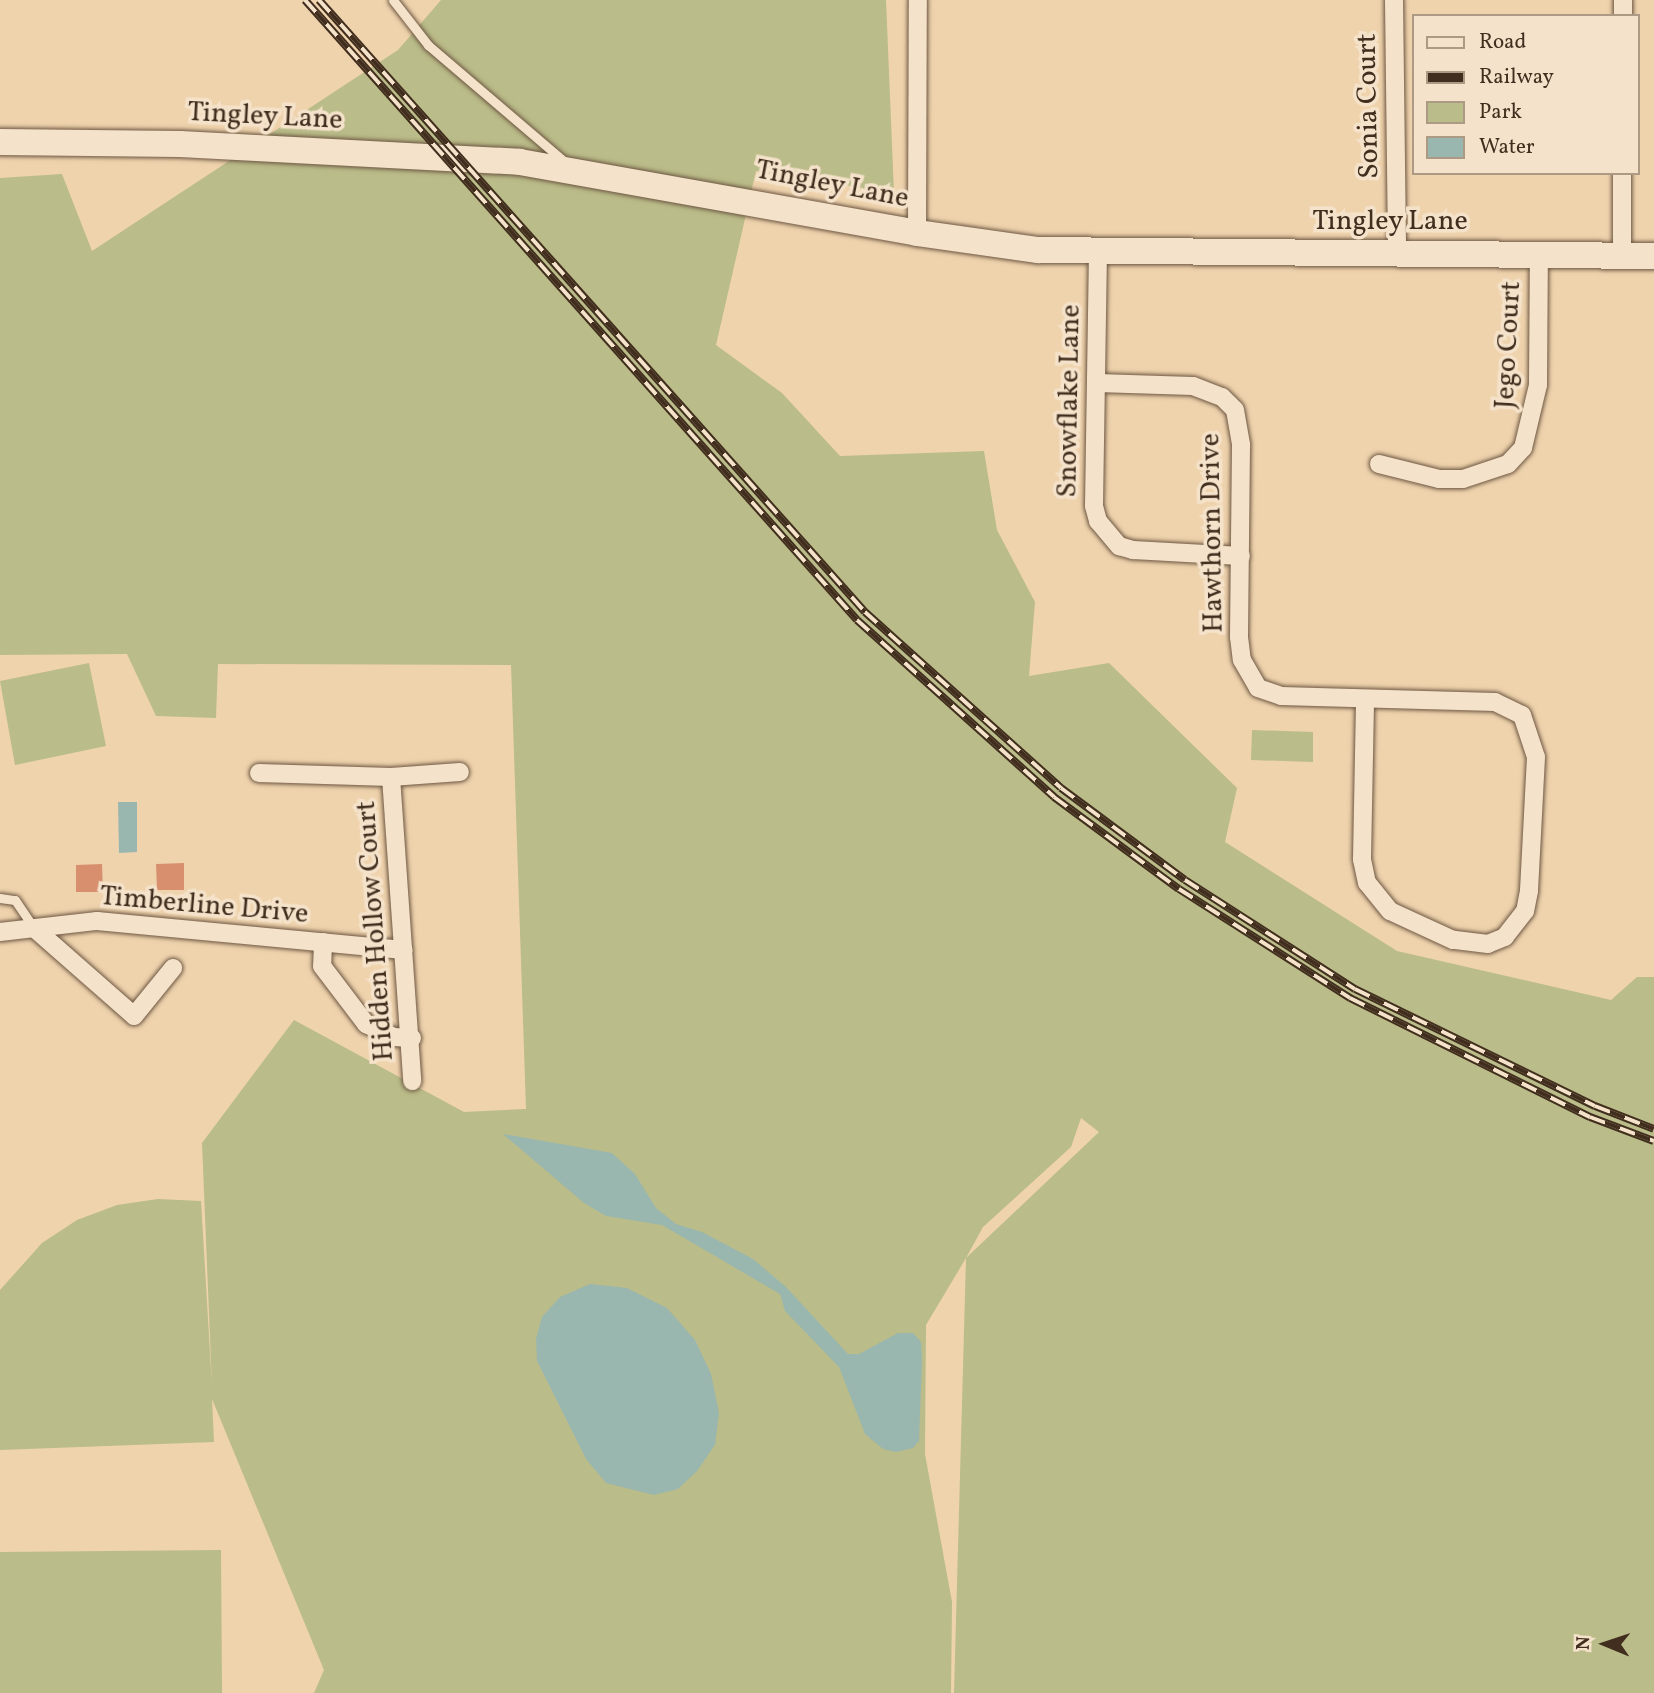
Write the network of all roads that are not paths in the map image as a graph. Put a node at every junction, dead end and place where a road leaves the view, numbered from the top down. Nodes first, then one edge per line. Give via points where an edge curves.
1 (393, 0) edge
2 (918, 0) edge
3 (1394, 0) edge
4 (0, 142) edge
5 (579, 175) junction
6 (1622, 175) edge
7 (917, 233) junction
8 (1098, 251) junction
9 (1397, 254) junction
10 (1539, 255) junction
11 (1622, 256) junction
12 (1654, 257) edge
13 (1097, 383) junction
14 (1379, 464) dead end
15 (1241, 556) junction
16 (1366, 699) junction
17 (460, 772) dead end
18 (259, 774) dead end
19 (391, 777) junction
20 (0, 898) edge
21 (34, 928) junction
22 (0, 932) edge
23 (323, 943) junction
24 (404, 950) junction
25 (173, 968) dead end
26 (412, 1038) junction
27 (412, 1081) dead end

1 - 5 lane via 428,45 491,94
2 - 7 street
3 - 9 street, Sonia Court
4 - 5 street, Tingley Lane via 180,144 412,155 520,162
5 - 7 street, Tingley Lane
6 - 11 street
7 - 8 street, Tingley Lane via 1038,250
8 - 9 street, Tingley Lane
8 - 13 street, Snowflake Lane
9 - 10 street, Tingley Lane
10 - 11 street, Tingley Lane
10 - 14 street, Jego Court via 1538,385 1523,447 1508,464 1463,479 1439,480
11 - 12 street, Tingley Lane
13 - 15 street, Hawthorn Drive via 1193,386 1222,397 1235,410 1241,445
13 - 15 street, Snowflake Lane via 1094,506 1107,536 1133,550
15 - 16 street, Hawthorn Drive via 1241,660 1258,688 1280,696
16 - 16 street, Hawthorn Drive via 1362,859 1367,883 1390,911 1453,940 1488,944 1505,937 1525,911 1529,891 1536,757 1530,729 1512,706 1495,702
17 - 19 street, Hidden Hollow Court
18 - 19 street, Hidden Hollow Court
19 - 24 street, Hidden Hollow Court
20 - 21 lane via 15,900
21 - 22 street, Timberline Drive
21 - 23 street, Timberline Drive via 97,921
21 - 25 street via 134,1016
23 - 24 street, Timberline Drive
23 - 26 street via 322,966 366,1024 394,1037
24 - 26 street, Hidden Hollow Court
26 - 27 street, Hidden Hollow Court

